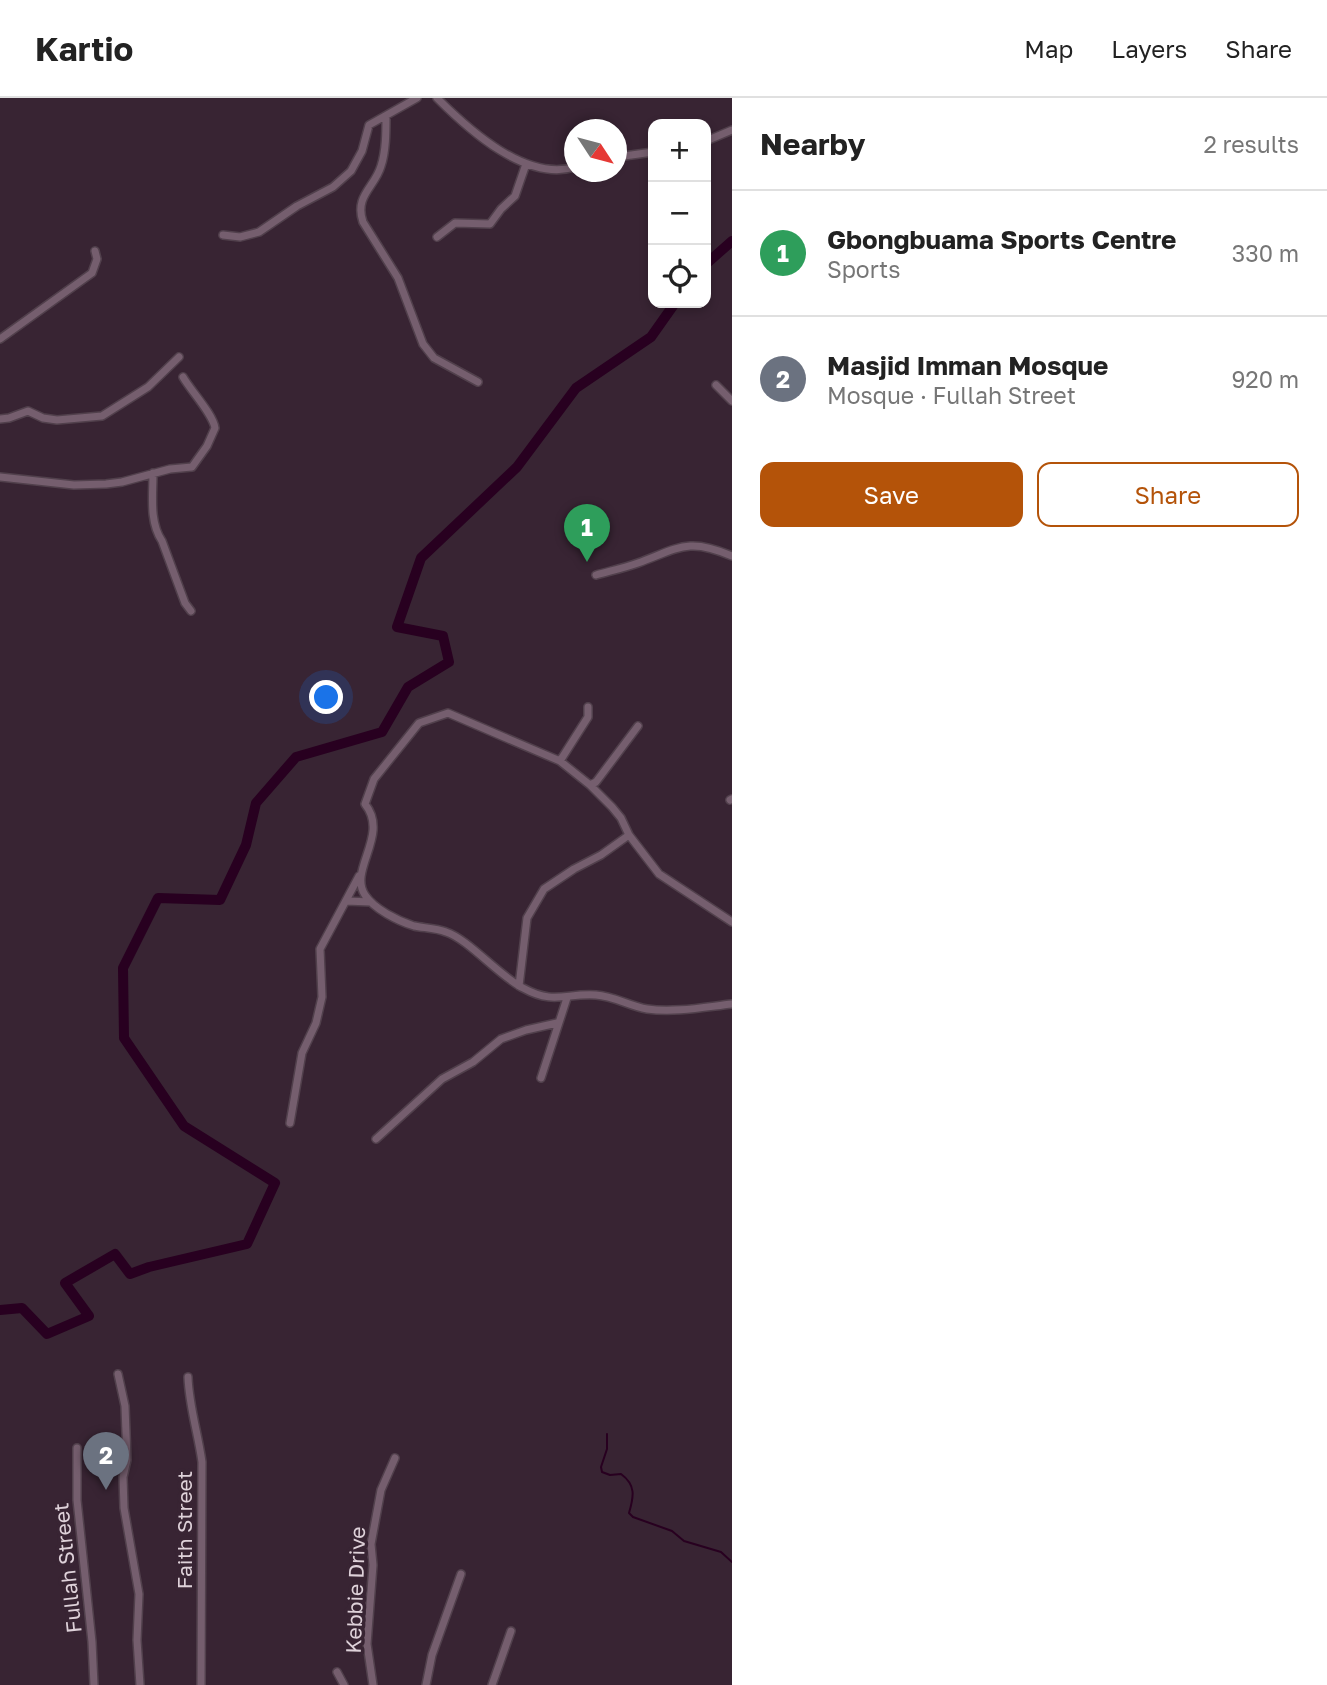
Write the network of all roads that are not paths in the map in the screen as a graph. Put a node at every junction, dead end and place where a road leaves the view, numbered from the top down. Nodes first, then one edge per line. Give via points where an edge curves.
1 (417, 98) edge
2 (438, 98) edge
3 (386, 116) junction
4 (732, 130) edge
5 (711, 139) edge
6 (648, 153) edge
7 (627, 156) edge
8 (527, 164) junction
9 (564, 168) edge
10 (223, 234) dead end
11 (437, 237) dead end
12 (95, 251) dead end
13 (0, 339) edge
14 (179, 357) dead end
15 (183, 377) dead end
16 (478, 382) dead end
17 (716, 385) dead end
18 (732, 401) edge
19 (0, 419) edge
20 (153, 473) junction
21 (0, 477) edge
22 (732, 556) edge
23 (596, 575) dead end
24 (191, 611) dead end
25 (587, 707) dead end
26 (638, 726) dead end
27 (560, 761) junction
28 (590, 785) junction
29 (629, 835) junction
30 (359, 876) junction
31 (346, 901) junction
32 (371, 902) junction
33 (732, 922) edge
34 (519, 986) junction
35 (567, 998) junction
36 (732, 1004) edge
37 (557, 1023) junction
38 (541, 1078) dead end
39 (290, 1124) dead end
40 (376, 1139) dead end
41 (118, 1374) dead end
42 (188, 1377) dead end
43 (77, 1448) dead end
44 (395, 1458) dead end
45 (461, 1574) dead end
46 (511, 1631) dead end
47 (337, 1672) dead end
48 (94, 1685) edge
49 (141, 1685) edge
50 (201, 1685) edge
51 (344, 1685) edge
52 (373, 1685) edge
53 (426, 1685) edge
54 (492, 1685) edge

1 - 3 street
2 - 8 street via 498,150
3 - 10 street via 369,125 351,171 333,187 259,232 240,237
3 - 16 street via 381,167 367,189 360,213 363,222 398,278 423,344 434,358
4 - 5 street
6 - 7 street
8 - 9 street
8 - 11 street via 516,196 490,224 455,223
12 - 13 street via 92,273
14 - 19 street via 148,387 102,416 57,420 28,411
15 - 20 street via 214,421 214,433 192,467
17 - 18 street
20 - 21 street via 122,482 74,485
20 - 24 street via 155,526
22 - 23 street via 710,548 676,547
25 - 27 street via 588,718
26 - 28 street
27 - 28 street
27 - 30 street via 448,713 419,723 370,786 365,804 372,844
28 - 29 street via 621,818
29 - 33 street via 667,881
29 - 34 street via 544,889 527,918
30 - 31 street
30 - 32 street
31 - 32 street
31 - 39 street via 320,949 322,997 302,1054
32 - 34 street via 395,918 457,937
34 - 35 street via 542,997
35 - 36 street via 611,997 651,1010
35 - 37 street
37 - 38 street
37 - 40 street via 501,1039 442,1079
41 - 49 street via 125,1406 124,1508 139,1594
42 - 50 street, Faith Street via 202,1462
43 - 48 street, Fullah Street via 77,1500
44 - 52 street, Kebbie Drive via 381,1490 371,1544 368,1644
45 - 53 street
46 - 54 street
47 - 51 street

